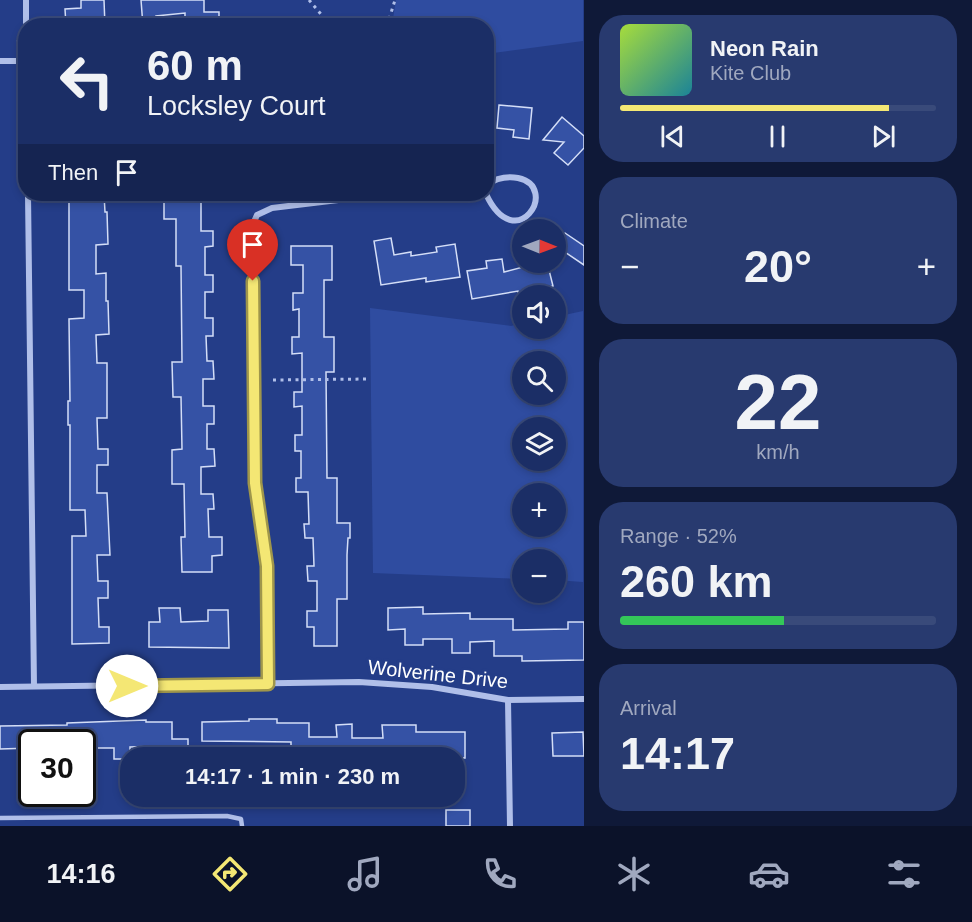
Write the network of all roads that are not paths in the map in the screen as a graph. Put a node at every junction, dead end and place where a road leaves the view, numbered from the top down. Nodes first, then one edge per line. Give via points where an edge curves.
1 (26, 0) edge
2 (26, 18) edge
3 (0, 61) edge
4 (18, 61) edge
5 (494, 181) edge
6 (28, 201) edge
7 (330, 201) edge
8 (490, 201) edge
9 (268, 684) junction
10 (34, 686) junction
11 (0, 687) edge
12 (584, 699) edge
13 (508, 700) junction
14 (0, 818) edge
15 (242, 826) edge
16 (510, 826) edge

1 - 2 street
3 - 4 street
5 - 8 street via 507,177 525,180 533,187 536,202 528,215 513,220 505,219
6 - 10 street
7 - 9 street via 272,208 257,215 253,224 255,483 267,566
9 - 10 street, Wolverine Drive
9 - 13 street, Wolverine Drive via 392,684
10 - 11 street, Wolverine Drive
12 - 13 street, Wolverine Drive
13 - 16 street
14 - 15 lane via 227,816 241,819

